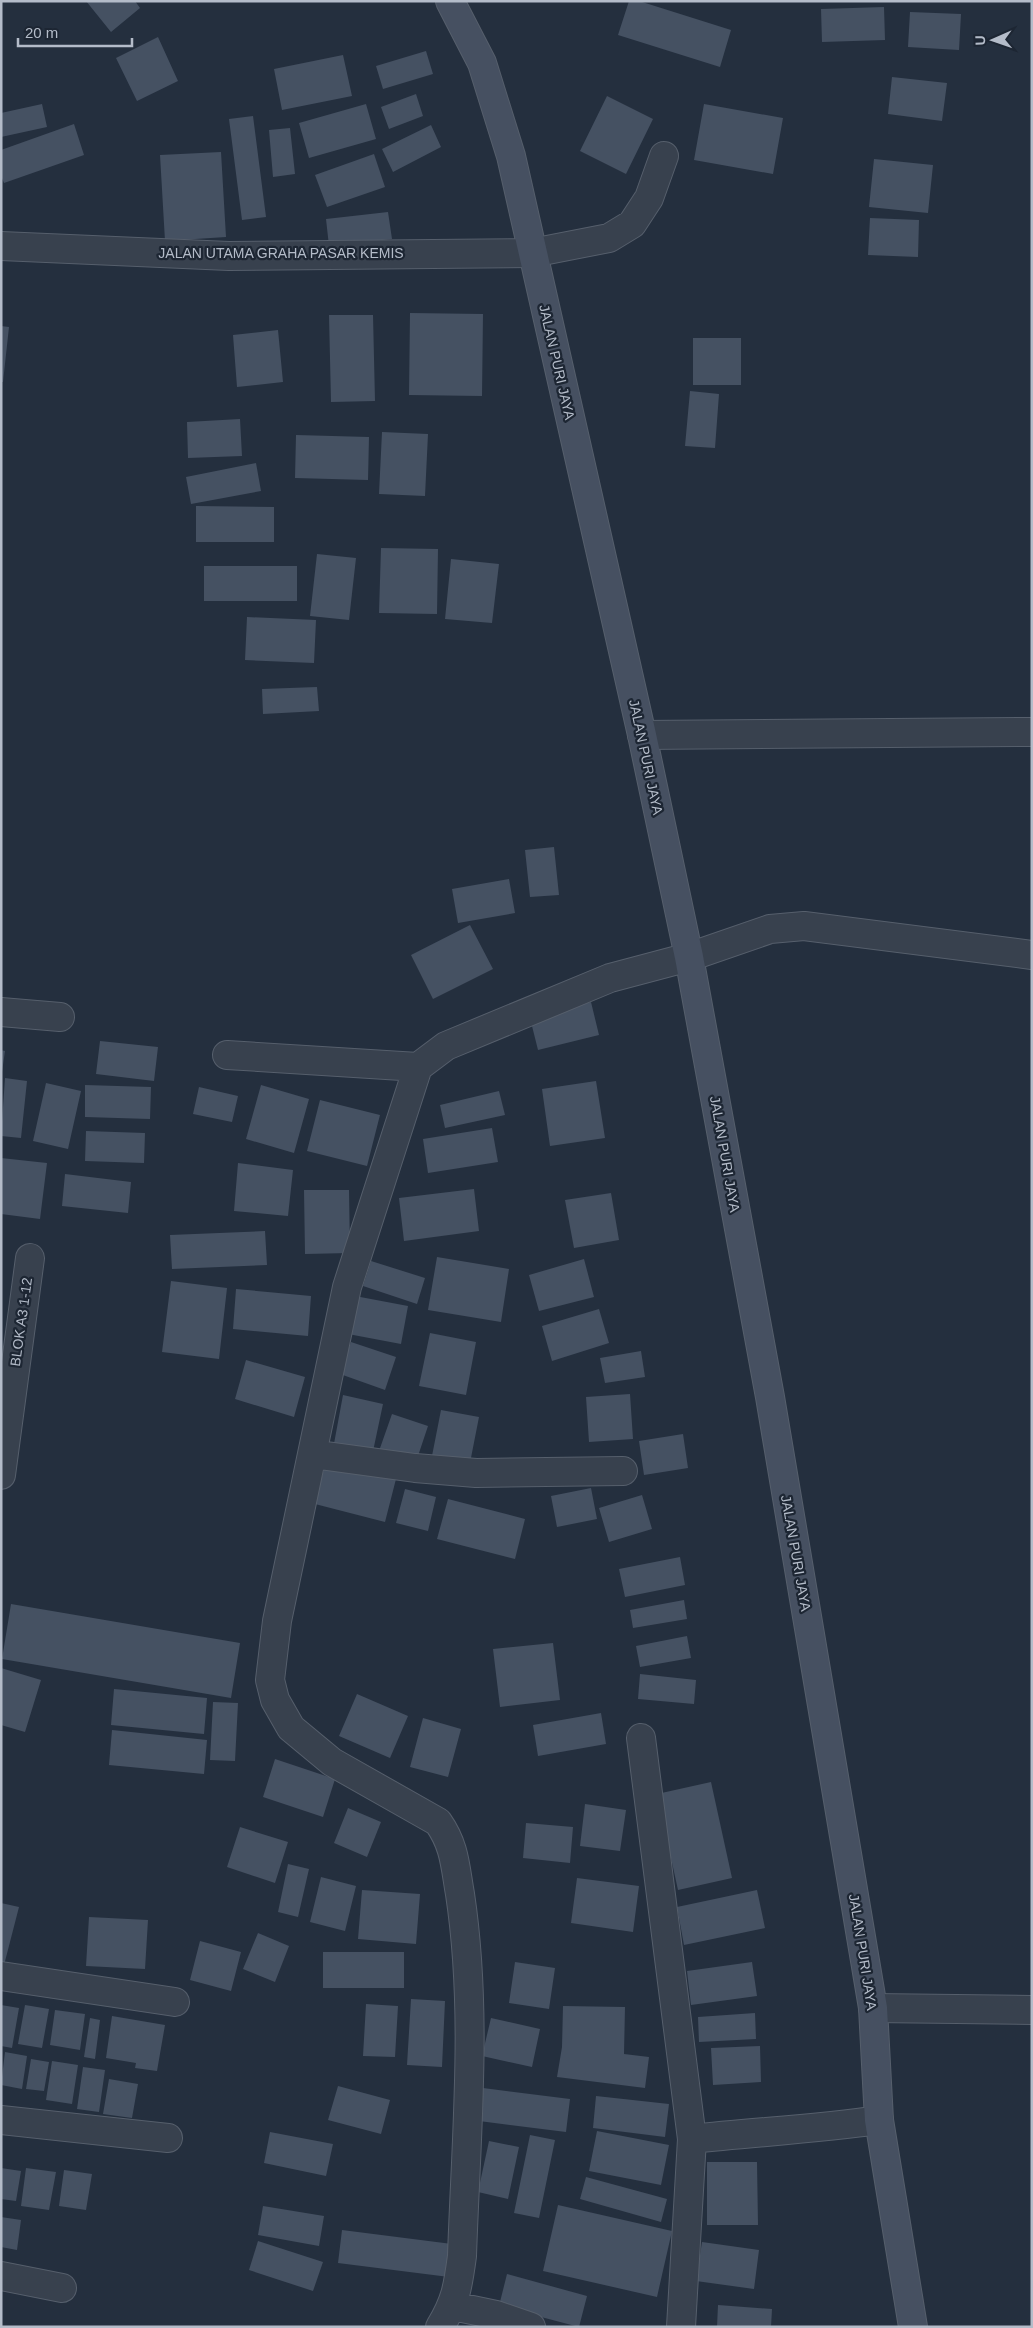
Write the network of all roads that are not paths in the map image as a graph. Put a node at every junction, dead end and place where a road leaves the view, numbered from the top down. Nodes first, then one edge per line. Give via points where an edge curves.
1 (450, 1) edge
2 (664, 156) dead end
3 (1, 246) edge
4 (532, 253) junction
5 (1032, 732) edge
6 (642, 735) junction
7 (1032, 955) edge
8 (689, 957) junction
9 (1, 1012) edge
10 (60, 1017) dead end
11 (227, 1055) dead end
12 (418, 1067) junction
13 (30, 1258) dead end
14 (312, 1454) junction
15 (623, 1471) dead end
16 (1, 1475) edge
17 (641, 1738) dead end
18 (1, 1976) edge
19 (174, 2002) dead end
20 (873, 2008) junction
21 (1032, 2010) edge
22 (1, 2120) edge
23 (879, 2120) junction
24 (168, 2138) dead end
25 (692, 2139) junction
26 (1, 2276) edge
27 (62, 2288) dead end
28 (446, 2316) edge
29 (531, 2327) edge
30 (682, 2327) edge
31 (913, 2327) edge

1 - 4 street, JALAN PURI JAYA via 485,72 511,156
2 - 4 street, JALAN UTAMA GRAHA PASAR KEMIS via 649,198 632,224 608,238
3 - 4 street, JALAN UTAMA GRAHA PASAR KEMIS via 229,256
4 - 6 street, JALAN PURI JAYA
5 - 6 street
6 - 8 street, JALAN PURI JAYA
7 - 8 street via 804,926 770,929
8 - 12 street via 610,978 446,1046
8 - 20 street, JALAN PURI JAYA via 772,1407
9 - 10 street
11 - 12 street
12 - 14 street via 347,1287
13 - 16 street, BLOK A3 1-12
14 - 15 street via 415,1468 476,1472
14 - 28 street via 277,1621 270,1680 274,1700 291,1728 332,1762 438,1822 449,1838 466,1936 469,2028 462,2256 459,2282
17 - 25 street
18 - 19 street
20 - 21 street
20 - 23 street, JALAN PURI JAYA
22 - 24 street
23 - 25 street
23 - 31 street, JALAN PURI JAYA
25 - 30 street
26 - 27 street
28 - 29 street via 496,2315

